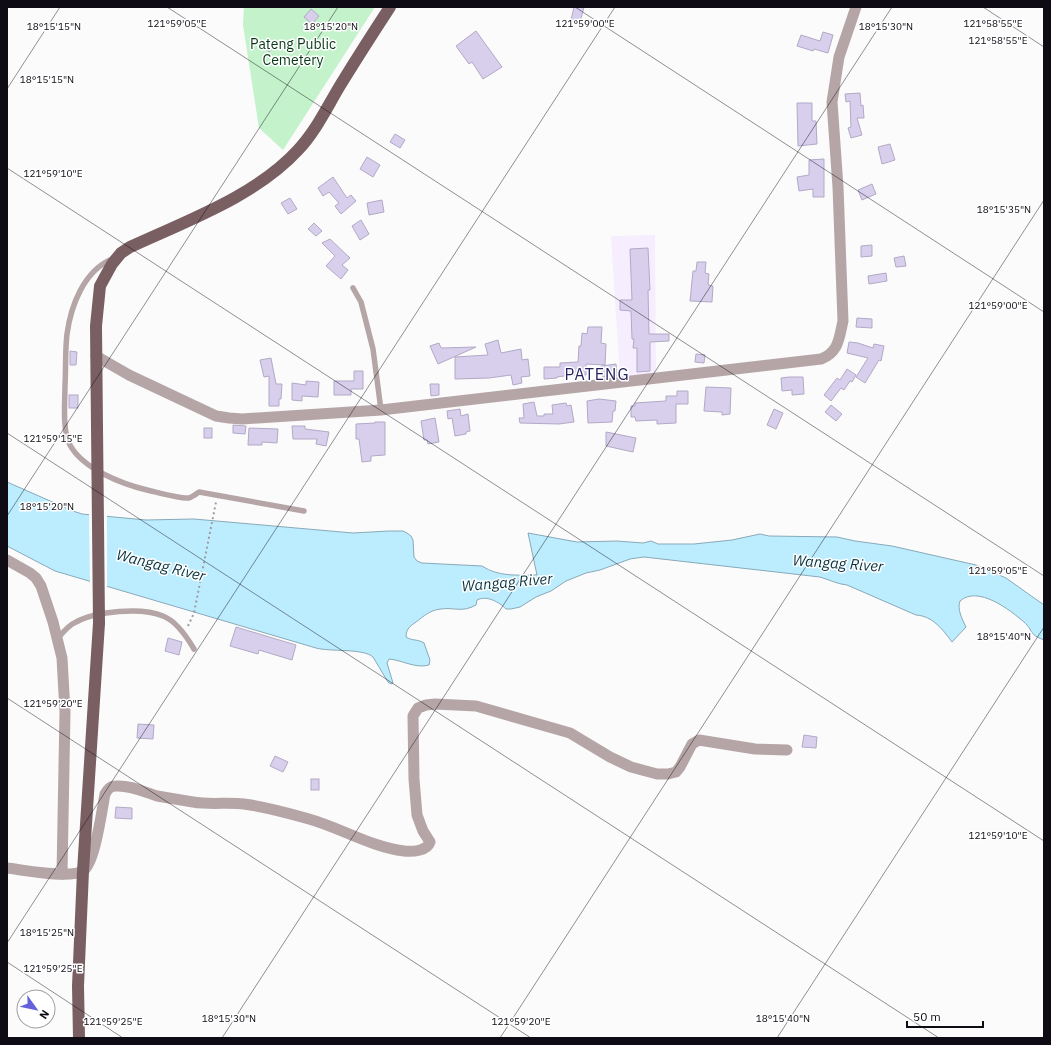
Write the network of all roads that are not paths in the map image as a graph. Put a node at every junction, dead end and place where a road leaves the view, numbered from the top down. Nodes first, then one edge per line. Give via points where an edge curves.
1 (390, 7) edge
2 (856, 7) edge
3 (118, 257) junction
4 (353, 288) dead end
5 (96, 356) junction
6 (381, 410) junction
7 (304, 511) dead end
8 (7, 560) edge
9 (58, 638) junction
10 (194, 649) dead end
11 (788, 750) dead end
12 (7, 868) edge
13 (83, 871) junction
14 (62, 874) junction
15 (79, 1038) edge

1 - 3 main road via 315,129 299,150 244,193 130,247
2 - 6 street via 839,57 832,102 843,321 836,347 828,356 821,359
3 - 5 main road via 105,274 100,286
3 - 7 lane via 98,267 90,276 75,303 67,334 65,402 66,434 70,445 89,464 111,478 131,486 189,498 199,492
4 - 6 lane via 361,302 373,349
5 - 6 street via 130,376 216,416 250,418
5 - 13 main road, bridge via 98,623
8 - 9 street via 36,578
9 - 10 lane via 81,619 105,613 151,612 165,616 184,633
9 - 14 street via 62,658 65,712
11 - 13 street via 755,749 697,741 692,744 676,772 657,774 631,767 570,733 544,724 476,706 426,705 418,708 412,716 415,803 419,823 430,842 426,848 411,851 389,847 311,819 244,804 196,802 114,786 105,794 91,860
12 - 14 street
13 - 14 street
13 - 15 main road via 78,986

